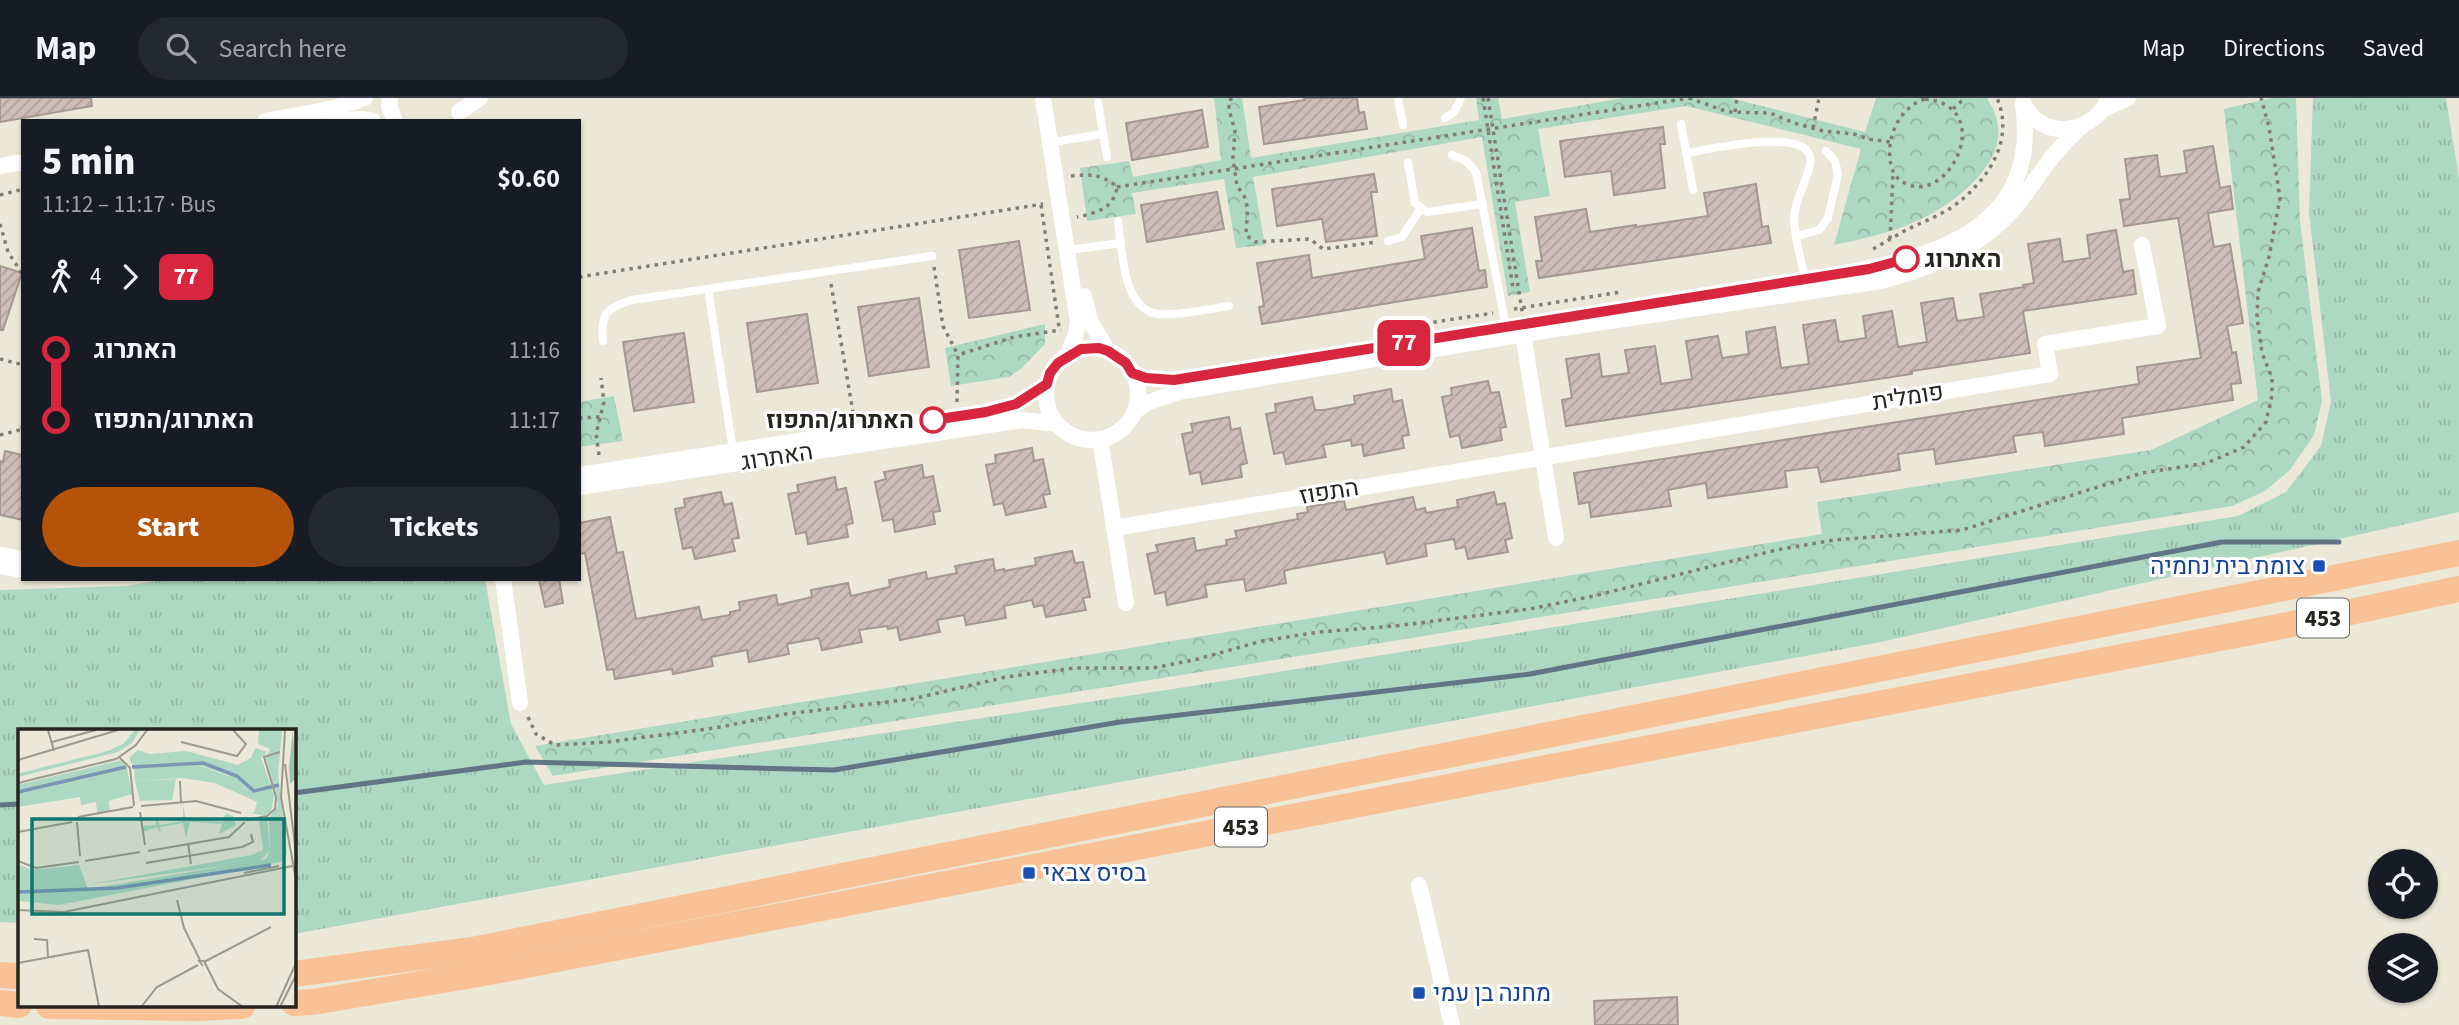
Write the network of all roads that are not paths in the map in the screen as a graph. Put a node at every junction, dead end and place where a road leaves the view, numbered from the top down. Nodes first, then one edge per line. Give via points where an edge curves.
1 (365, 98) edge
2 (390, 98) edge
3 (480, 98) edge
4 (1043, 98) edge
5 (1053, 98) edge
6 (1398, 98) edge
7 (1461, 98) edge
8 (2128, 98) edge
9 (2022, 101) edge
10 (1098, 103) dead end
11 (2106, 103) edge
12 (458, 110) edge
13 (1445, 118) dead end
14 (276, 119) edge
15 (394, 119) edge
16 (1681, 124) dead end
17 (1403, 125) dead end
18 (2082, 126) junction
19 (1103, 134) junction
20 (1060, 141) junction
21 (1826, 151) dead end
22 (1686, 153) junction
23 (1452, 155) dead end
24 (1107, 157) dead end
25 (21, 162) edge
26 (1408, 163) dead end
27 (0, 166) edge
28 (21, 172) edge
29 (0, 177) edge
30 (1693, 190) dead end
31 (1483, 204) junction
32 (1421, 208) junction
33 (1118, 220) dead end
34 (1797, 236) junction
35 (1388, 241) road end
36 (1121, 243) junction
37 (2141, 245) dead end
38 (1076, 249) junction
39 (932, 256) road end
40 (1805, 279) junction
41 (708, 289) junction
42 (1229, 306) dead end
43 (1516, 320) junction
44 (603, 341) dead end
45 (1108, 351) junction
46 (1066, 356) junction
47 (1132, 373) junction
48 (1047, 384) junction
49 (1134, 412) junction
50 (1057, 424) junction
51 (1100, 439) junction
52 (733, 451) junction
53 (1543, 457) junction
54 (581, 475) edge
55 (581, 487) edge
56 (1114, 528) junction
57 (1556, 538) dead end
58 (2459, 539) edge
59 (2459, 554) edge
60 (0, 555) edge
61 (21, 559) edge
62 (0, 566) edge
63 (21, 570) edge
64 (2354, 574) junction
65 (503, 581) edge
66 (2459, 589) edge
67 (1126, 603) dead end
68 (2459, 606) edge
69 (2303, 622) junction
70 (520, 703) road end
71 (1419, 885) dead end
72 (296, 974) edge
73 (0, 975) edge
74 (18, 976) edge
75 (0, 1003) edge
76 (296, 1003) edge
77 (18, 1004) edge
78 (98, 1007) edge
79 (227, 1007) edge
80 (1452, 1025) edge

1 - 14 street
2 - 15 street
3 - 12 street
4 - 46 street via 1077,328
5 - 20 street
6 - 17 lane
7 - 13 lane
8 - 11 street
9 - 18 street via 2034,118 2051,128
9 - 40 street via 2023,162 2011,192 1985,220 1941,247 1893,264
10 - 19 lane
11 - 18 street via 2096,118
16 - 22 lane
18 - 43 street via 2055,151 2024,197 1989,233 1965,250 1922,269 1881,281
19 - 20 lane
19 - 24 lane
20 - 38 street
21 - 34 lane via 1838,167 1828,218 1819,230
22 - 30 lane
22 - 34 lane via 1773,140 1798,144 1810,157 1795,211
23 - 31 lane via 1476,172
25 - 27 street
26 - 32 lane via 1415,203
28 - 29 street
31 - 32 lane via 1427,212
31 - 43 lane
32 - 35 lane via 1402,237
33 - 36 lane
34 - 40 lane
36 - 38 lane
36 - 42 lane via 1128,284 1144,308 1162,314
37 - 53 street, פומלית via 2158,326 2045,344 2050,374
38 - 45 street via 1087,312
39 - 41 lane
40 - 43 street
41 - 44 lane via 619,304 603,318
41 - 52 lane
43 - 47 street via 1174,380
43 - 49 street via 1178,391
43 - 53 street
45 - 46 street via 1090,348
45 - 47 street
46 - 48 street via 1050,373
47 - 49 street via 1138,391
48 - 50 street via 1047,407
48 - 52 street, האתרוג via 1016,404
49 - 51 street via 1121,430
50 - 51 street via 1077,437
50 - 55 street, האתרוג via 1022,420
51 - 56 street
52 - 54 street, האתרוג
53 - 56 street, התפוז
53 - 57 street
56 - 67 street
58 - 64 main road
59 - 64 main road, 453
60 - 61 street
62 - 63 street
64 - 72 main road, 453 via 472,950
65 - 70 street
66 - 69 main road, 453
68 - 69 main road
69 - 76 main road, 453 via 479,974
71 - 80 street
73 - 74 main road
75 - 77 main road
78 - 79 main road

